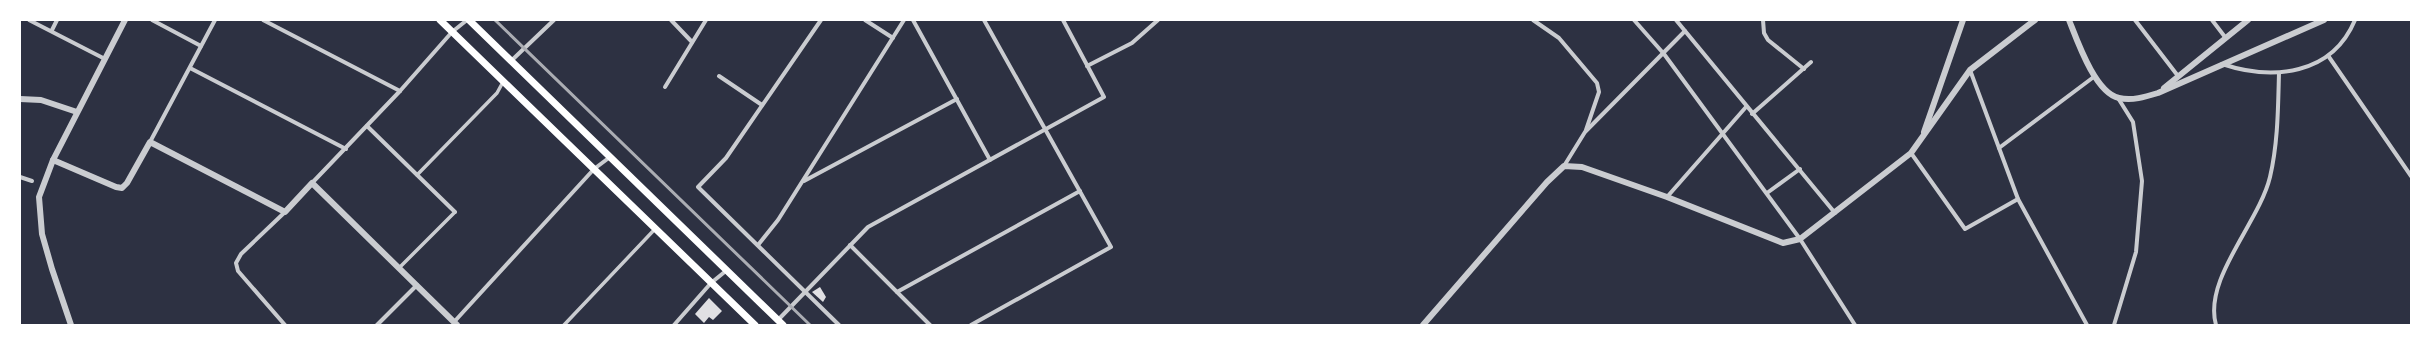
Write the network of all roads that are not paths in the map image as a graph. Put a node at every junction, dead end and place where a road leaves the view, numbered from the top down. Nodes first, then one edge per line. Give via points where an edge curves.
1 (29, 20) edge
2 (58, 20) edge
3 (126, 20) edge
4 (152, 20) edge
5 (215, 20) edge
6 (263, 20) edge
7 (440, 20) edge
8 (468, 20) edge
9 (554, 20) edge
10 (670, 20) edge
11 (706, 20) edge
12 (821, 20) edge
13 (865, 20) edge
14 (904, 20) edge
15 (913, 20) edge
16 (984, 20) edge
17 (1063, 20) edge
18 (1158, 20) edge
19 (1533, 20) edge
20 (1634, 20) edge
21 (1676, 20) edge
22 (1763, 20) edge
23 (1963, 20) edge
24 (2035, 20) edge
25 (2069, 20) edge
26 (2135, 20) edge
27 (2212, 20) edge
28 (2248, 20) edge
29 (2324, 20) edge
30 (2355, 20) edge
31 (52, 30) junction
32 (1685, 31) junction
33 (452, 32) junction
34 (2225, 37) junction
35 (893, 38) junction
36 (692, 42) junction
37 (201, 46) junction
38 (1664, 54) junction
39 (2329, 57) junction
40 (105, 59) junction
41 (511, 62) junction
42 (1811, 62) dead end
43 (2222, 64) junction
44 (1087, 66) junction
45 (190, 68) junction
46 (1804, 69) junction
47 (1970, 70) junction
48 (2279, 73) junction
49 (720, 76) dead end
50 (2095, 76) junction
51 (2178, 76) junction
52 (503, 81) junction
53 (665, 87) dead end
54 (400, 91) junction
55 (2158, 93) junction
56 (2118, 98) junction
57 (20, 99) edge
58 (957, 99) junction
59 (762, 105) junction
60 (1746, 107) junction
61 (77, 112) junction
62 (1752, 114) junction
63 (367, 126) junction
64 (1045, 129) junction
65 (1586, 132) junction
66 (1722, 133) junction
67 (1922, 140) junction
68 (150, 142) junction
69 (1999, 148) junction
70 (346, 149) junction
71 (1911, 154) junction
72 (610, 157) junction
73 (53, 160) junction
74 (990, 160) junction
75 (1564, 166) junction
76 (594, 169) junction
77 (1800, 169) junction
78 (417, 175) junction
79 (2411, 176) edge
80 (20, 177) edge
81 (32, 181) dead end
82 (802, 182) junction
83 (312, 183) junction
84 (1080, 191) junction
85 (1766, 193) junction
86 (1667, 197) junction
87 (2018, 199) junction
88 (285, 212) junction
89 (455, 212) joint
90 (1835, 214) junction
91 (656, 229) junction
92 (1800, 239) junction
93 (850, 245) junction
94 (758, 246) junction
95 (399, 268) junction
96 (727, 270) junction
97 (711, 283) junction
98 (417, 285) junction
99 (805, 292) junction
100 (897, 292) junction
101 (778, 320) junction
102 (456, 323) edge
103 (71, 325) edge
104 (284, 325) edge
105 (377, 325) edge
106 (564, 325) edge
107 (674, 325) edge
108 (755, 325) edge
109 (783, 325) edge
110 (839, 325) edge
111 (930, 325) edge
112 (971, 325) edge
113 (1423, 325) edge
114 (1855, 325) edge
115 (2087, 325) edge
116 (2114, 325) edge
117 (2216, 325) edge

1 - 31 street
2 - 31 street
3 - 40 street
4 - 37 street
5 - 37 street
6 - 54 street
7 - 33 main road
8 - 33 street
8 - 41 main road
9 - 41 street
10 - 36 street
11 - 36 street
12 - 59 street
13 - 35 street
14 - 35 street
15 - 58 street
16 - 64 street
17 - 44 street
18 - 44 street via 1132,42
19 - 65 street via 1559,38 1597,83 1599,92
20 - 38 street
21 - 32 street
22 - 46 street via 1764,33 1768,40
23 - 67 street
24 - 47 street
25 - 50 street via 2082,53
26 - 51 street
27 - 34 street
28 - 34 street
29 - 43 street
30 - 39 street via 2343,43
31 - 40 street
32 - 38 street
32 - 60 street
33 - 52 main road
33 - 54 street
34 - 51 street
35 - 82 street
36 - 53 street
37 - 45 street
38 - 65 street
38 - 66 street
39 - 48 street via 2305,68
39 - 79 street
40 - 61 street
41 - 72 main road
42 - 46 street
43 - 48 street via 2259,73
43 - 55 street
44 - 64 street via 1104,97
45 - 68 street
45 - 70 street
46 - 62 street
47 - 67 street
47 - 69 street
48 - 117 street via 2277,143 2270,178 2259,209 2219,280 2213,314
49 - 59 street
50 - 56 street via 2104,88
50 - 69 street
51 - 55 street
52 - 76 main road
52 - 78 street via 497,93
54 - 63 street
55 - 56 street via 2137,99
56 - 116 street via 2133,122 2142,181 2136,252
57 - 61 street via 40,100
58 - 74 street
58 - 82 street
59 - 94 street via 726,158 698,187
60 - 62 street
60 - 66 street
61 - 73 street
62 - 77 street
63 - 70 street
63 - 78 street
64 - 74 street
64 - 84 street
65 - 75 street
66 - 85 street
66 - 86 street
67 - 71 street
68 - 73 street via 122,188 116,188
68 - 88 street
69 - 87 street
70 - 83 street
71 - 87 street via 1965,229
71 - 90 street
72 - 76 street
72 - 96 main road
73 - 103 street via 39,197 39,211 42,234 52,270
74 - 93 street via 868,227
75 - 86 street via 1582,167
75 - 113 street via 1547,182
76 - 91 main road
76 - 102 street
77 - 85 street
77 - 90 street
78 - 89 street
80 - 81 street
82 - 94 street
83 - 88 street
83 - 95 street
84 - 100 street
84 - 112 street via 1111,247
85 - 92 street
86 - 92 street via 1783,243
87 - 115 street
88 - 104 street via 241,254 236,263 238,271
89 - 95 street
90 - 92 street
91 - 97 main road
91 - 106 street
92 - 114 street
93 - 99 street
93 - 100 street
94 - 99 street
95 - 98 street
96 - 97 street
96 - 101 main road
97 - 107 street
97 - 108 main road
98 - 102 street
98 - 105 street
99 - 101 street
99 - 110 street
100 - 111 street
101 - 109 main road

